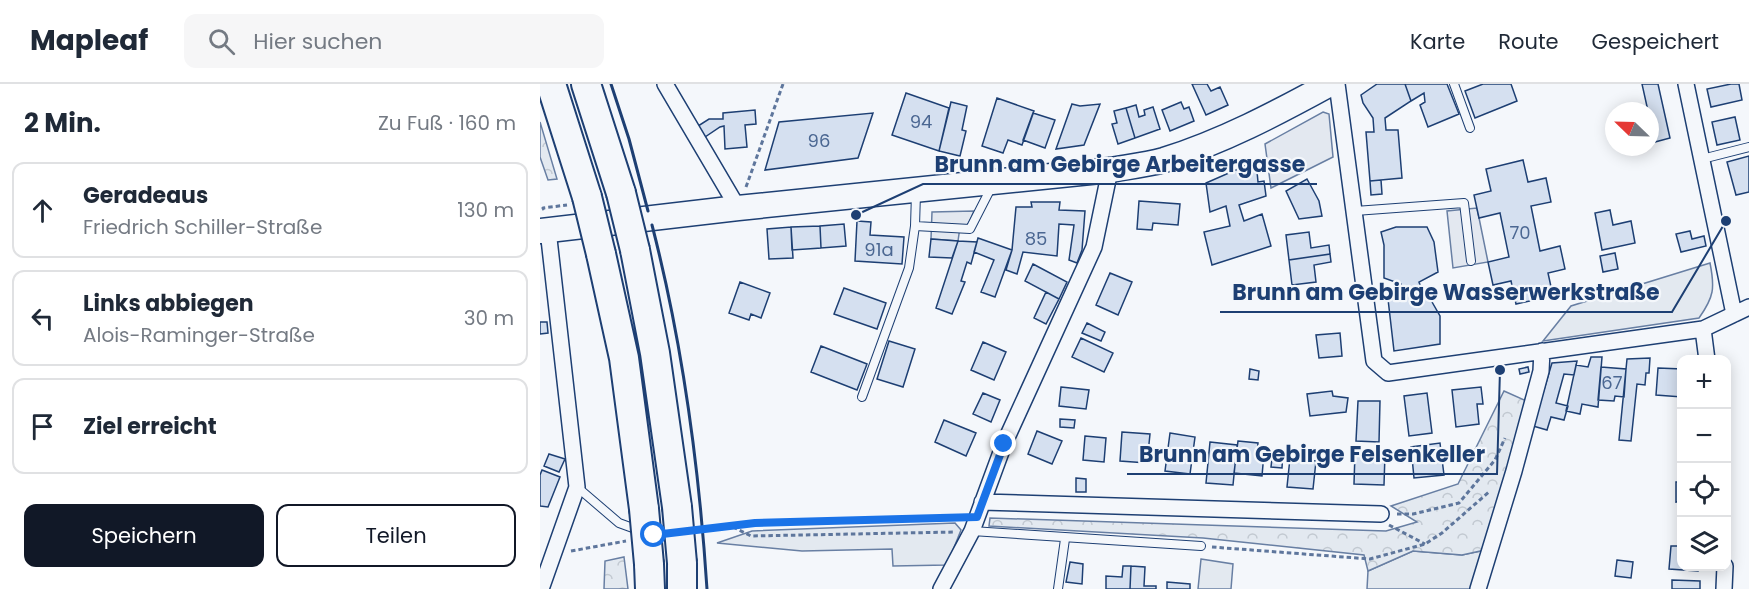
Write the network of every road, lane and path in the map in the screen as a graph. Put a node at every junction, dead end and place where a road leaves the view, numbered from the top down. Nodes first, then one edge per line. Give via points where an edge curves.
1 (551, 84) edge
2 (586, 84) edge
3 (665, 84) edge
4 (783, 84) edge
5 (1330, 84) edge
6 (1337, 84) edge
7 (1454, 84) edge
8 (1686, 84) edge
9 (1470, 128) dead end
10 (1749, 147) edge
11 (1702, 159) junction
12 (1110, 171) junction
13 (993, 184) junction
14 (916, 191) junction
15 (732, 199) junction
16 (1355, 211) junction
17 (915, 226) junction
18 (544, 230) edge
19 (1471, 261) dead end
20 (1749, 307) edge
21 (1734, 314) junction
22 (1702, 329) junction
23 (1542, 351) junction
24 (1706, 355) edge
25 (862, 397) dead end
26 (1509, 431) dead end
27 (1514, 471) junction
28 (577, 487) junction
29 (1381, 514) junction
30 (977, 517) junction
31 (731, 526) junction
32 (698, 530) dead end
33 (654, 535) joint
34 (1065, 539) junction
35 (1425, 544) junction
36 (1201, 546) joint
37 (547, 554) edge
38 (1725, 571) edge
39 (682, 576) edge
40 (650, 577) edge
41 (541, 589) edge
42 (941, 589) edge
43 (1058, 589) edge
44 (1478, 589) edge
45 (1724, 589) edge

1 - 40 highway, bridge via 587,197 624,358
2 - 39 highway, bridge via 635,250 655,353 677,507
3 - 15 street
4 - 15 path via 745,188
5 - 12 main road via 1216,141 1162,160
6 - 16 street
7 - 9 lane
8 - 11 street
10 - 11 lane
11 - 21 street
12 - 13 main road
12 - 30 street via 1094,247 1004,444
13 - 14 main road
13 - 17 lane via 970,229
14 - 15 main road
14 - 17 lane
15 - 18 main road
16 - 19 lane via 1464,203
16 - 23 street via 1374,361 1388,373
17 - 25 lane via 909,268
18 - 28 street
20 - 21 street
21 - 22 street
22 - 23 street
22 - 24 street
23 - 27 street via 1541,370
26 - 29 path via 1495,460 1459,503 1413,514
27 - 35 path
27 - 44 street
28 - 33 lane via 619,523
28 - 37 street
29 - 30 street
29 - 35 path via 1383,522
30 - 31 path
30 - 31 path via 751,536
30 - 34 lane
30 - 42 street
31 - 32 path
33 - 37 path
34 - 36 lane
34 - 43 lane
35 - 36 path via 1370,559
37 - 41 street
38 - 45 street

